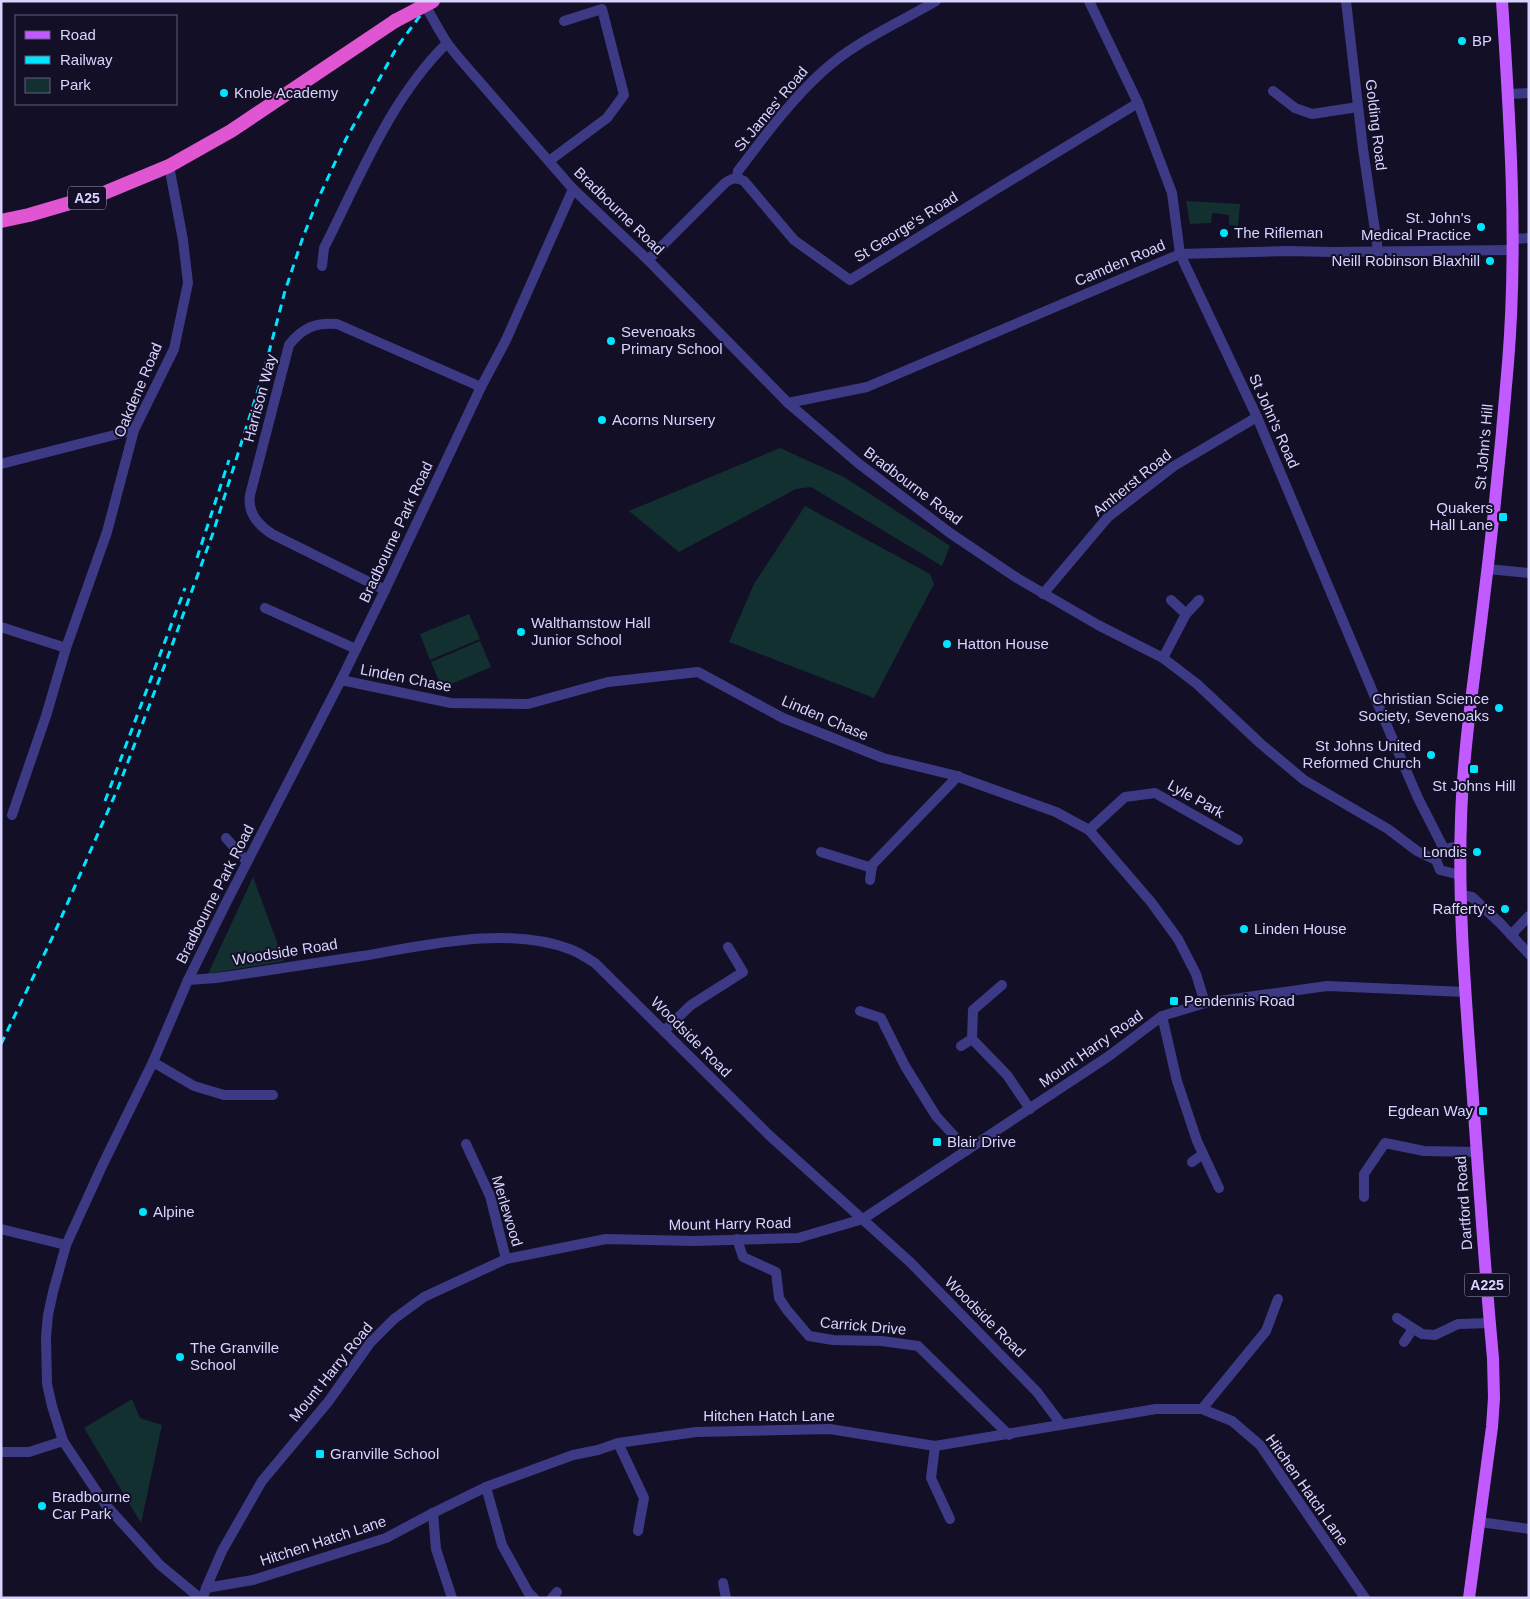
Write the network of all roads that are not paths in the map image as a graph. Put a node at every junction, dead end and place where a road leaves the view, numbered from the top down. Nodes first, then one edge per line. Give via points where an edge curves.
1 (936, 1) edge
2 (1090, 1) edge
3 (1346, 1) edge
4 (1502, 1) edge
5 (429, 3) edge
6 (564, 21) dead end
7 (447, 43) junction
8 (1273, 90) dead end
9 (1529, 93) edge
10 (1508, 94) junction
11 (1138, 103) junction
12 (1358, 108) junction
13 (549, 161) junction
14 (169, 166) junction
15 (737, 178) junction
16 (573, 189) junction
17 (1, 221) edge
18 (1529, 238) edge
19 (1512, 244) junction
20 (1378, 252) junction
21 (1180, 254) junction
22 (648, 260) junction
23 (322, 266) dead end
24 (481, 387) junction
25 (788, 403) junction
26 (1257, 417) junction
27 (134, 430) junction
28 (1, 464) edge
29 (1488, 569) junction
30 (1529, 573) edge
31 (386, 590) junction
32 (1043, 594) junction
33 (1171, 600) dead end
34 (1198, 600) dead end
35 (265, 608) dead end
36 (1186, 614) junction
37 (1, 626) edge
38 (66, 648) junction
39 (356, 649) junction
40 (1163, 658) junction
41 (341, 680) junction
42 (958, 776) junction
43 (12, 815) dead end
44 (1089, 830) junction
45 (226, 838) dead end
46 (1238, 840) dead end
47 (1461, 846) junction
48 (1444, 849) junction
49 (821, 852) dead end
50 (1436, 860) junction
51 (247, 862) junction
52 (872, 868) junction
53 (1460, 875) junction
54 (870, 880) dead end
55 (1461, 895) junction
56 (1529, 916) edge
57 (1511, 934) junction
58 (728, 947) dead end
59 (1529, 954) edge
60 (188, 980) junction
61 (1002, 986) dead end
62 (1466, 992) junction
63 (1205, 1004) junction
64 (860, 1011) dead end
65 (1162, 1016) junction
66 (664, 1031) junction
67 (972, 1039) junction
68 (961, 1046) dead end
69 (153, 1062) junction
70 (273, 1095) dead end
71 (1030, 1109) junction
72 (466, 1144) dead end
73 (967, 1150) junction
74 (1477, 1152) junction
75 (1204, 1154) junction
76 (1192, 1162) dead end
77 (1219, 1188) dead end
78 (1364, 1197) dead end
79 (863, 1219) junction
80 (1, 1229) edge
81 (736, 1239) junction
82 (66, 1245) junction
83 (506, 1259) junction
84 (1278, 1299) dead end
85 (1398, 1318) dead end
86 (1490, 1323) junction
87 (1413, 1329) junction
88 (1404, 1342) dead end
89 (1202, 1409) junction
90 (1061, 1424) junction
91 (1009, 1435) junction
92 (63, 1440) junction
93 (618, 1443) junction
94 (935, 1446) junction
95 (1, 1452) edge
96 (486, 1487) junction
97 (433, 1512) junction
98 (950, 1519) dead end
99 (1480, 1522) junction
100 (1529, 1528) edge
101 (638, 1531) dead end
102 (723, 1583) dead end
103 (203, 1595) edge
104 (1364, 1597) edge
105 (452, 1598) edge
106 (534, 1598) edge
107 (726, 1598) edge
108 (1469, 1598) edge

1 - 15 street, St James' Road via 865,40 823,71 793,101 738,172
2 - 11 street, St John's Road
3 - 12 street, Golding Road
4 - 10 main road, St John's Hill / A225
5 - 7 street, Bradbourne Road, bridge
5 - 14 highway, A25, bridge via 394,22 231,131
6 - 13 street via 602,9 624,95 607,118
7 - 13 street, Bradbourne Road
7 - 23 street via 428,62 391,115 324,248
8 - 12 street via 1295,108 1312,114
9 - 10 street
10 - 19 main road, St John's Hill / A225
11 - 15 street, St George's Road via 850,280 794,240 744,181
11 - 21 street, St John's Road via 1172,193
12 - 20 street, Golding Road
13 - 16 street, Bradbourne Road
14 - 17 highway, A25 via 104,193 29,216
14 - 27 street, Oakdene Road via 188,283 174,349
15 - 22 street via 725,183
16 - 22 street, Bradbourne Road
16 - 24 street, Bradbourne Park Road via 506,340
18 - 19 street, Camden Road
19 - 20 street, Camden Road
19 - 29 main road, St John's Hill / A225 via 1508,360
20 - 21 street, Camden Road
21 - 25 street, Camden Road via 867,387
21 - 26 street, St John's Road
22 - 25 street, Bradbourne Road
24 - 31 street, Bradbourne Park Road
24 - 31 street, Harrison Way via 337,324 307,327 289,345 250,495 251,510 260,525 272,534
25 - 32 street, Bradbourne Road via 858,464 950,533
26 - 32 street, Amherst Road via 1174,466 1108,517
26 - 48 street, St John's Road via 1396,747
27 - 28 street
27 - 38 street, Oakdene Road via 107,532
29 - 30 street
29 - 47 main road, St John's Hill / A225 via 1466,752
31 - 39 street, Bradbourne Park Road
32 - 40 street, Bradbourne Road
33 - 36 street
34 - 36 street
35 - 39 street
36 - 40 street
37 - 38 street
38 - 43 street, Oakdene Road
39 - 41 street, Bradbourne Park Road
40 - 50 street, Bradbourne Road via 1197,684 1304,780
41 - 42 street, Linden Chase via 451,703 528,704 608,682 698,672 792,722 883,758
41 - 51 street, Bradbourne Park Road
42 - 44 street, Linden Chase via 1056,812
42 - 52 street
44 - 46 street, Lyle Park via 1125,797 1155,793
44 - 63 street, Linden Chase via 1151,902 1178,940 1196,974
45 - 51 street
47 - 48 street
47 - 53 main road, St John's Hill / A225
48 - 50 street
49 - 52 street
50 - 53 street, Bradbourne Road via 1440,870
51 - 60 street, Bradbourne Park Road
52 - 54 street
53 - 55 main road, St John's Hill / A225
55 - 57 street via 1472,897
55 - 62 main road, Dartford Road / A225
56 - 57 street
57 - 59 street
58 - 66 street via 743,972 691,1005
60 - 66 street, Woodside Road via 434,944 487,938 521,939 563,946 595,963
60 - 69 street, Bradbourne Park Road
61 - 67 street via 973,1010
62 - 63 street, Mount Harry Road via 1327,986
62 - 74 main road, Dartford Road / A225
63 - 65 street, Mount Harry Road
64 - 73 street via 881,1018 905,1066 936,1116
65 - 71 street, Mount Harry Road
65 - 75 street via 1177,1081
66 - 79 street, Woodside Road via 770,1136
67 - 68 street
67 - 71 street via 1007,1075
69 - 70 street via 194,1086 224,1095
69 - 82 street, Bradbourne Park Road
71 - 73 street, Mount Harry Road
72 - 83 street, Merlewood via 490,1196
73 - 79 street, Mount Harry Road
74 - 78 street via 1424,1151 1385,1143 1364,1174
74 - 86 main road, Dartford Road / A225
75 - 76 street
75 - 77 street
79 - 81 street, Mount Harry Road via 798,1238
79 - 90 street, Woodside Road via 1031,1385
80 - 82 street
81 - 83 street, Mount Harry Road via 606,1239
81 - 91 street, Carrick Drive via 742,1257 776,1272 779,1298 809,1336 918,1346
82 - 92 street, Bradbourne Park Road via 48,1315 46,1359 47,1384
83 - 103 street, Mount Harry Road via 424,1297 394,1319 370,1343 328,1402 262,1481 222,1550
84 - 89 street via 1266,1331
85 - 87 street
86 - 87 street via 1458,1324 1435,1335
86 - 99 main road, Dartford Road / A225 via 1494,1398
87 - 88 street
89 - 90 street, Hitchen Hatch Lane via 1156,1409
89 - 104 street, Hitchen Hatch Lane via 1232,1421 1260,1445
90 - 91 street, Hitchen Hatch Lane
91 - 94 street, Hitchen Hatch Lane
92 - 95 street via 29,1452
92 - 103 street, Bradbourne Park Road via 105,1504 160,1565
93 - 94 street, Hitchen Hatch Lane via 696,1432 830,1429
93 - 96 street, Hitchen Hatch Lane via 573,1455
93 - 101 street via 644,1498
94 - 98 street via 931,1478
96 - 97 street, Hitchen Hatch Lane
96 - 106 street via 502,1545
97 - 103 street, Hitchen Hatch Lane via 386,1538
97 - 105 street via 436,1549
99 - 100 street
99 - 108 main road, Dartford Road / A225
102 - 107 street

